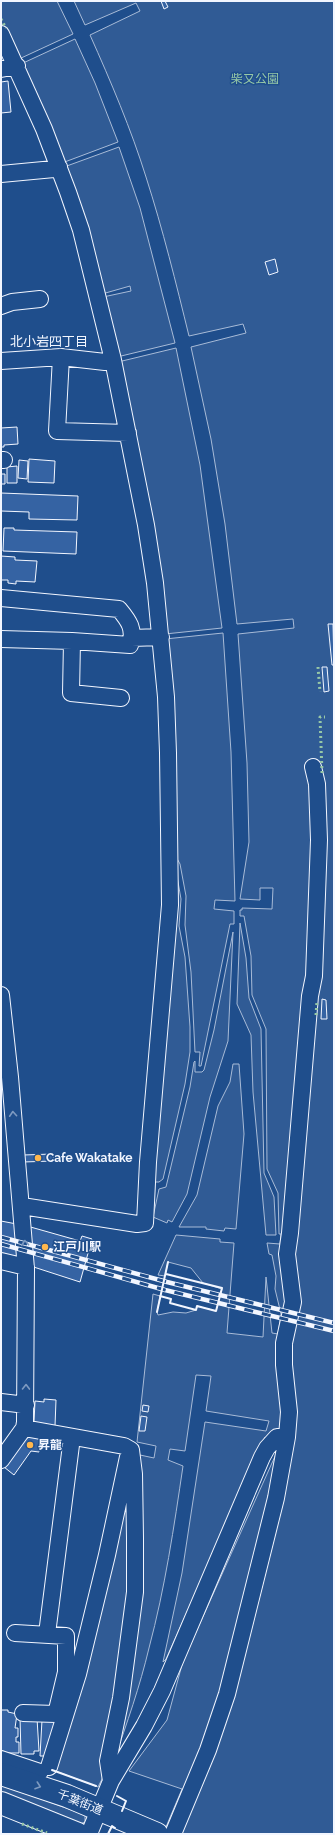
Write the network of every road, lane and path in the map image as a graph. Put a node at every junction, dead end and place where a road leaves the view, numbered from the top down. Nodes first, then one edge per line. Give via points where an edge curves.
1 (1, 34) edge
2 (17, 66) junction
3 (1, 69) edge
4 (59, 167) junction
5 (1, 174) edge
6 (40, 299) dead end
7 (1, 306) edge
8 (60, 357) junction
9 (114, 360) junction
10 (1, 361) edge
11 (128, 433) junction
12 (1, 598) edge
13 (162, 637) junction
14 (132, 638) junction
15 (1, 639) edge
16 (72, 642) junction
17 (121, 698) dead end
18 (313, 767) dead end
19 (1, 995) edge
20 (3, 1021) edge
21 (6, 1077) edge
22 (8, 1143) edge
23 (22, 1206) junction
24 (1, 1261) edge
25 (26, 1267) junction
26 (1, 1402) edge
27 (26, 1405) junction
28 (24, 1428) junction
29 (72, 1437) junction
30 (287, 1437) junction
31 (131, 1450) junction
32 (1, 1460) edge
33 (15, 1633) dead end
34 (47, 1634) junction
35 (72, 1673) junction
36 (23, 1713) dead end
37 (1, 1759) edge
38 (1, 1774) edge
39 (111, 1781) junction
40 (1, 1803) edge
41 (1, 1809) edge
42 (108, 1813) junction
43 (32, 1815) junction
44 (78, 1834) edge
45 (89, 1834) edge
46 (157, 1834) edge
47 (173, 1834) edge

1 - 2 street
2 - 3 street
2 - 4 street
4 - 5 street
4 - 9 street via 81,230
6 - 7 street
8 - 9 street via 105,362
8 - 10 street
8 - 11 street via 57,431
9 - 11 street
11 - 13 street via 148,540
12 - 14 street via 119,609 130,622
13 - 14 street
13 - 23 street via 168,752 170,905 148,1162 146,1223 137,1224
14 - 16 street via 130,644
15 - 16 street
16 - 17 street via 71,693
18 - 30 street via 317,784 319,840 317,906 314,976 309,1003 287,1254 293,1302 284,1343 289,1412
19 - 20 street
20 - 21 street
22 -> 21 street
22 - 23 street
25 -> 23 street
24 - 25 street
27 -> 25 street
26 - 27 street
27 - 28 street
28 - 29 street
28 - 32 street
29 - 31 street via 124,1446
29 - 34 street
30 - 39 street via 277,1437 262,1457 162,1691
30 - 47 street via 275,1506 227,1694 208,1750
31 - 35 street via 123,1473 107,1555
31 - 39 street via 134,1474 135,1592 121,1698 108,1761
33 - 34 street
34 - 35 street via 66,1636
35 - 36 street via 56,1714
35 - 37 street via 45,1769
38 -> 42 highway, 千葉街道
39 - 42 street
40 - 43 highway
41 - 43 highway
42 - 45 street
42 - 46 highway, 千葉街道
43 - 44 highway

